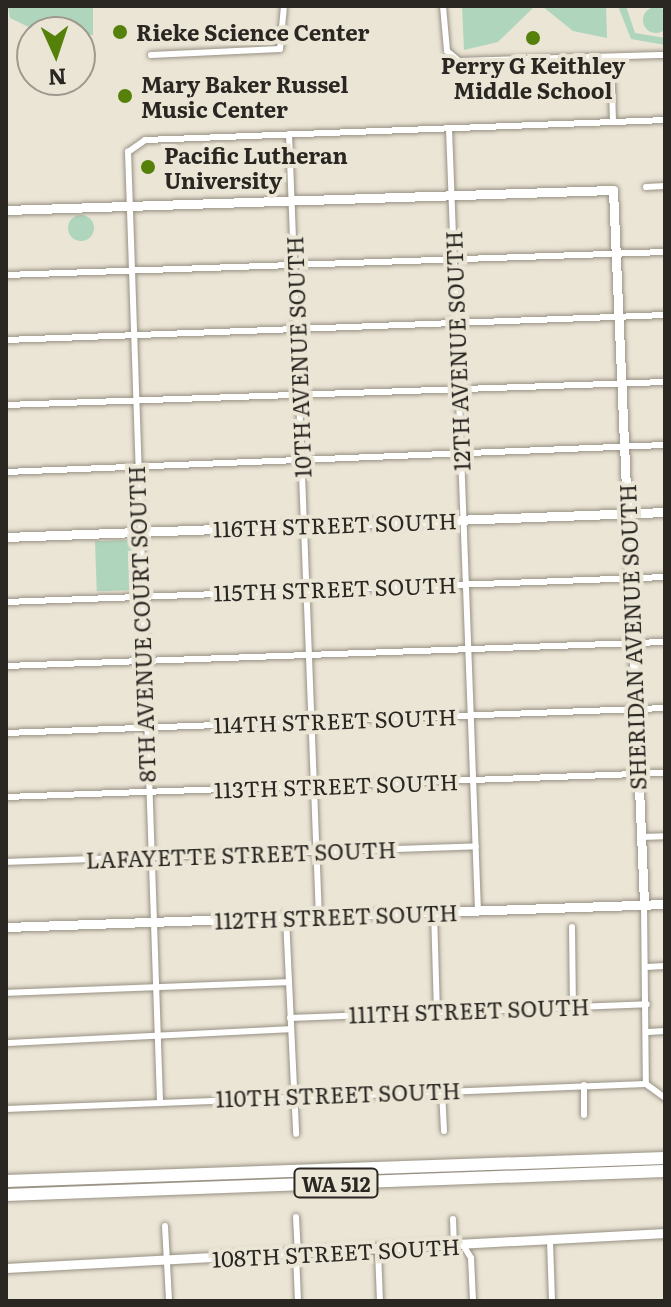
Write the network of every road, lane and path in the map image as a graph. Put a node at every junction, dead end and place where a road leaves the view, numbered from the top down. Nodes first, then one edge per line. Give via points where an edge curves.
1 (284, 6) edge
2 (443, 6) edge
3 (151, 55) dead end
4 (665, 55) edge
5 (611, 57) junction
6 (665, 120) edge
7 (613, 122) junction
8 (449, 128) junction
9 (289, 134) junction
10 (665, 186) edge
11 (646, 187) dead end
12 (451, 194) junction
13 (292, 199) junction
14 (125, 205) junction
15 (6, 210) edge
16 (665, 252) edge
17 (618, 254) junction
18 (454, 258) junction
19 (294, 265) junction
20 (127, 270) junction
21 (6, 275) edge
22 (665, 315) edge
23 (621, 317) junction
24 (456, 323) junction
25 (297, 329) junction
26 (130, 335) junction
27 (6, 340) edge
28 (665, 382) edge
29 (624, 384) junction
30 (459, 389) junction
31 (299, 395) junction
32 (132, 401) junction
33 (6, 405) edge
34 (665, 445) edge
35 (625, 447) junction
36 (461, 455) junction
37 (302, 461) junction
38 (135, 467) junction
39 (6, 472) edge
40 (665, 512) edge
41 (628, 513) junction
42 (463, 519) junction
43 (304, 526) junction
44 (137, 532) junction
45 (6, 537) edge
46 (665, 577) edge
47 (630, 578) junction
48 (466, 584) junction
49 (307, 589) junction
50 (139, 596) junction
51 (6, 602) edge
52 (665, 642) edge
53 (632, 643) junction
54 (468, 649) junction
55 (309, 655) junction
56 (142, 661) junction
57 (6, 666) edge
58 (665, 708) edge
59 (635, 710) junction
60 (471, 715) junction
61 (311, 721) junction
62 (145, 727) junction
63 (6, 733) edge
64 (665, 773) edge
65 (637, 774) junction
66 (473, 780) junction
67 (314, 785) junction
68 (147, 792) junction
69 (6, 797) edge
70 (665, 836) edge
71 (640, 837) junction
72 (476, 846) junction
73 (316, 851) junction
74 (150, 857) junction
75 (6, 862) edge
76 (644, 904) junction
77 (665, 904) edge
78 (478, 910) junction
79 (434, 912) junction
80 (319, 917) junction
81 (286, 918) junction
82 (152, 922) junction
83 (6, 927) edge
84 (572, 927) dead end
85 (665, 966) edge
86 (646, 967) junction
87 (289, 982) junction
88 (155, 986) junction
89 (6, 993) edge
90 (647, 1004) junction
91 (573, 1005) junction
92 (437, 1011) junction
93 (290, 1018) junction
94 (291, 1029) junction
95 (665, 1031) edge
96 (648, 1032) junction
97 (156, 1034) junction
98 (6, 1043) edge
99 (646, 1084) junction
100 (584, 1085) junction
101 (442, 1091) junction
102 (294, 1095) junction
103 (665, 1098) edge
104 (160, 1101) junction
105 (6, 1109) edge
106 (584, 1115) dead end
107 (444, 1131) dead end
108 (296, 1134) dead end
109 (665, 1158) edge
110 (665, 1171) edge
111 (8, 1181) edge
112 (8, 1195) edge
113 (296, 1217) dead end
114 (453, 1219) dead end
115 (165, 1226) dead end
116 (665, 1233) edge
117 (550, 1241) junction
118 (458, 1245) junction
119 (378, 1250) junction
120 (297, 1254) junction
121 (167, 1260) junction
122 (6, 1268) edge
123 (169, 1301) edge
124 (298, 1301) edge
125 (380, 1301) edge
126 (473, 1301) edge
127 (552, 1301) edge

1 - 3 street via 280,49
2 - 5 street via 445,45 454,59
4 - 5 street
5 - 7 street
6 - 7 street
7 - 8 street
8 - 9 street
8 - 12 street, 12TH AVENUE SOUTH
9 - 13 street, 10TH AVENUE SOUTH
9 - 14 street, 8TH AVENUE COURT SOUTH via 145,140 130,149
10 - 11 street
12 - 13 street
12 - 17 street, SHERIDAN AVENUE SOUTH via 613,190
12 - 18 street, 12TH AVENUE SOUTH
13 - 14 street
13 - 19 street, 10TH AVENUE SOUTH
14 - 15 street
14 - 20 street, 8TH AVENUE COURT SOUTH
16 - 17 street
17 - 18 street
17 - 23 street, SHERIDAN AVENUE SOUTH
18 - 19 street
18 - 24 street, 12TH AVENUE SOUTH
19 - 20 street
19 - 25 street, 10TH AVENUE SOUTH
20 - 21 street
20 - 26 street, 8TH AVENUE COURT SOUTH
22 - 23 street
23 - 24 street
23 - 29 street, SHERIDAN AVENUE SOUTH
24 - 25 street
24 - 30 street, 12TH AVENUE SOUTH
25 - 26 street
25 - 31 street, 10TH AVENUE SOUTH
26 - 27 street
26 - 32 street, 8TH AVENUE COURT SOUTH
28 - 29 street
29 - 30 street
29 - 35 street, SHERIDAN AVENUE SOUTH
30 - 31 street
30 - 36 street, 12TH AVENUE SOUTH
31 - 32 street
31 - 37 street, 10TH AVENUE SOUTH
32 - 33 street
32 - 38 street, 8TH AVENUE COURT SOUTH
34 - 35 street
35 - 36 street
35 - 41 street, SHERIDAN AVENUE SOUTH
36 - 37 street
36 - 42 street, 12TH AVENUE SOUTH
37 - 38 street
37 - 43 street, 10TH AVENUE SOUTH
38 - 39 street
38 - 44 street, 8TH AVENUE COURT SOUTH
40 - 41 street, 116TH STREET SOUTH
41 - 42 street, 116TH STREET SOUTH
41 - 47 street, SHERIDAN AVENUE SOUTH
42 - 43 street, 116TH STREET SOUTH
42 - 48 street, 12TH AVENUE SOUTH
43 - 44 street, 116TH STREET SOUTH
43 - 49 street, 10TH AVENUE SOUTH
44 - 45 street, 116TH STREET SOUTH
44 - 50 street, 8TH AVENUE COURT SOUTH
46 - 47 street, 115TH STREET SOUTH
47 - 48 street, 115TH STREET SOUTH
47 - 53 street, SHERIDAN AVENUE SOUTH
48 - 49 street, 115TH STREET SOUTH
48 - 54 street, 12TH AVENUE SOUTH
49 - 50 street, 115TH STREET SOUTH
49 - 55 street, 10TH AVENUE SOUTH
50 - 51 street, 115TH STREET SOUTH
50 - 56 street, 8TH AVENUE COURT SOUTH
52 - 53 street
53 - 54 street
53 - 59 street, SHERIDAN AVENUE SOUTH
54 - 55 street
54 - 60 street, 12TH AVENUE SOUTH
55 - 56 street
55 - 61 street, 10TH AVENUE SOUTH
56 - 57 street
56 - 62 street, 8TH AVENUE COURT SOUTH
58 - 59 street, 114TH STREET SOUTH
59 - 60 street, 114TH STREET SOUTH
59 - 65 street, SHERIDAN AVENUE SOUTH
60 - 61 street, 114TH STREET SOUTH
60 - 66 street, 12TH AVENUE SOUTH
61 - 62 street, 114TH STREET SOUTH
61 - 67 street, 10TH AVENUE SOUTH
62 - 63 street, 114TH STREET SOUTH
62 - 68 street, 8TH AVENUE COURT SOUTH
64 - 65 street, 113TH STREET SOUTH
65 - 66 street, 113TH STREET SOUTH
65 - 71 street, SHERIDAN AVENUE SOUTH
66 - 67 street, 113TH STREET SOUTH
66 - 72 street, 12TH AVENUE SOUTH
67 - 68 street, 113TH STREET SOUTH
67 - 73 street, 10TH AVENUE SOUTH
68 - 69 street, 113TH STREET SOUTH
68 - 74 street, 8TH AVENUE COURT SOUTH
70 - 71 street
71 - 76 street, SHERIDAN AVENUE SOUTH
72 - 73 street, LAFAYETTE STREET SOUTH
72 - 78 street, 12TH AVENUE SOUTH
73 - 74 street, LAFAYETTE STREET SOUTH
73 - 80 street, 10TH AVENUE SOUTH
74 - 75 street, LAFAYETTE STREET SOUTH
74 - 82 street, 8TH AVENUE COURT SOUTH
76 - 77 street, 112TH STREET SOUTH
76 - 78 street, 112TH STREET SOUTH
76 - 86 street, SHERIDAN AVENUE SOUTH
78 - 79 street, 112TH STREET SOUTH
79 - 80 street, 112TH STREET SOUTH
79 - 92 street
80 - 81 street, 112TH STREET SOUTH
81 - 82 street, 112TH STREET SOUTH
81 - 87 street
82 - 83 street, 112TH STREET SOUTH
82 - 88 street, 8TH AVENUE COURT SOUTH
84 - 91 street
85 - 86 street
86 - 90 street, SHERIDAN AVENUE SOUTH
87 - 88 street
87 - 93 street
88 - 89 street
88 - 97 street, 8TH AVENUE COURT SOUTH
90 - 91 street, 111TH STREET SOUTH
90 - 96 street, SHERIDAN AVENUE SOUTH
91 - 92 street, 111TH STREET SOUTH
92 - 93 street, 111TH STREET SOUTH
93 - 94 street
94 - 97 street
94 - 102 street
95 - 96 street
96 - 99 street, SHERIDAN AVENUE SOUTH
97 - 98 street
97 - 104 street, 8TH AVENUE COURT SOUTH
99 - 100 street, 110TH STREET SOUTH
99 - 103 street
100 - 101 street, 110TH STREET SOUTH
100 - 106 street
101 - 102 street, 110TH STREET SOUTH
101 - 107 street
102 - 104 street, 110TH STREET SOUTH
102 - 108 street
104 - 105 street, 110TH STREET SOUTH
109 - 111 highway, WA 512
110 - 112 highway, WA 512
113 - 120 street
114 - 118 street
115 - 121 street
116 - 117 street, 108TH STREET SOUTH
117 - 118 street, 108TH STREET SOUTH
117 - 127 street
118 - 119 street, 108TH STREET SOUTH
118 - 126 street via 471,1258
119 - 120 street, 108TH STREET SOUTH
119 - 125 street
120 - 121 street, 108TH STREET SOUTH
120 - 124 street
121 - 122 street, 108TH STREET SOUTH
121 - 123 street

